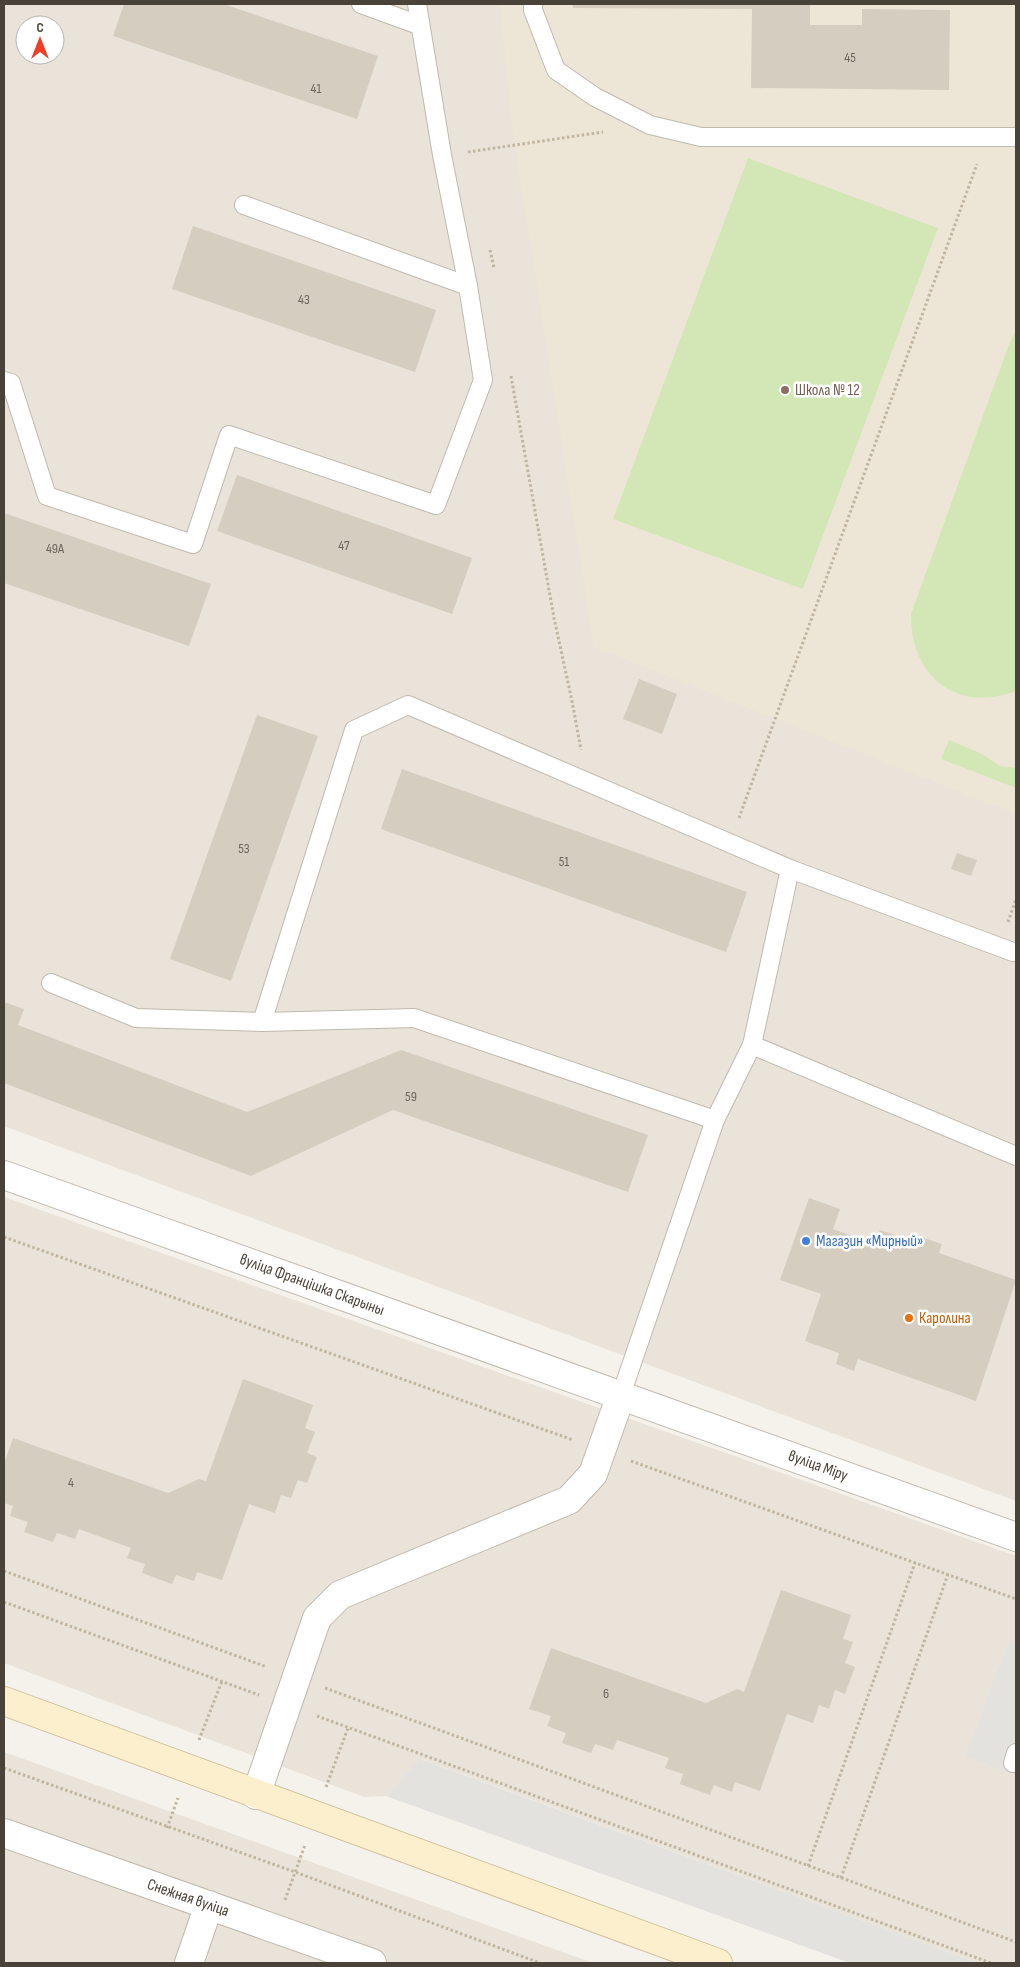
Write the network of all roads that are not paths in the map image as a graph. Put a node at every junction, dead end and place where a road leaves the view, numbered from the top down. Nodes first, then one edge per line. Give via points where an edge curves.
1 (361, 4) edge
2 (417, 4) edge
3 (533, 4) edge
4 (420, 25) junction
5 (1016, 137) edge
6 (244, 205) dead end
7 (468, 286) junction
8 (4, 380) edge
9 (790, 869) junction
10 (1013, 952) dead end
11 (51, 984) dead end
12 (262, 1022) junction
13 (752, 1045) junction
14 (715, 1120) junction
15 (1016, 1156) edge
16 (4, 1175) edge
17 (621, 1395) junction
18 (1016, 1537) edge
19 (4, 1701) edge
20 (256, 1794) junction
21 (4, 1833) edge
22 (209, 1906) junction
23 (189, 1963) edge
24 (372, 1963) edge
25 (718, 1963) edge

1 - 4 lane
2 - 4 lane
3 - 5 lane via 556,70 595,97 650,125 701,137
4 - 7 lane
6 - 7 lane
7 - 8 lane via 483,380 436,504 229,435 193,544 47,496 11,383
9 - 10 lane
9 - 12 lane via 408,704 354,730
9 - 13 lane
11 - 12 lane via 136,1018
12 - 14 lane via 414,1018
13 - 14 lane
13 - 15 lane
14 - 17 lane
16 - 17 street, вуліца Францішка Скарыны
17 - 18 street, вуліца Міру
17 - 20 street via 593,1474 569,1500 340,1595 317,1618
19 - 20 main road
20 - 25 main road
21 - 22 street, Снежная вуліца
22 - 23 street
22 - 24 street, Снежная вуліца

